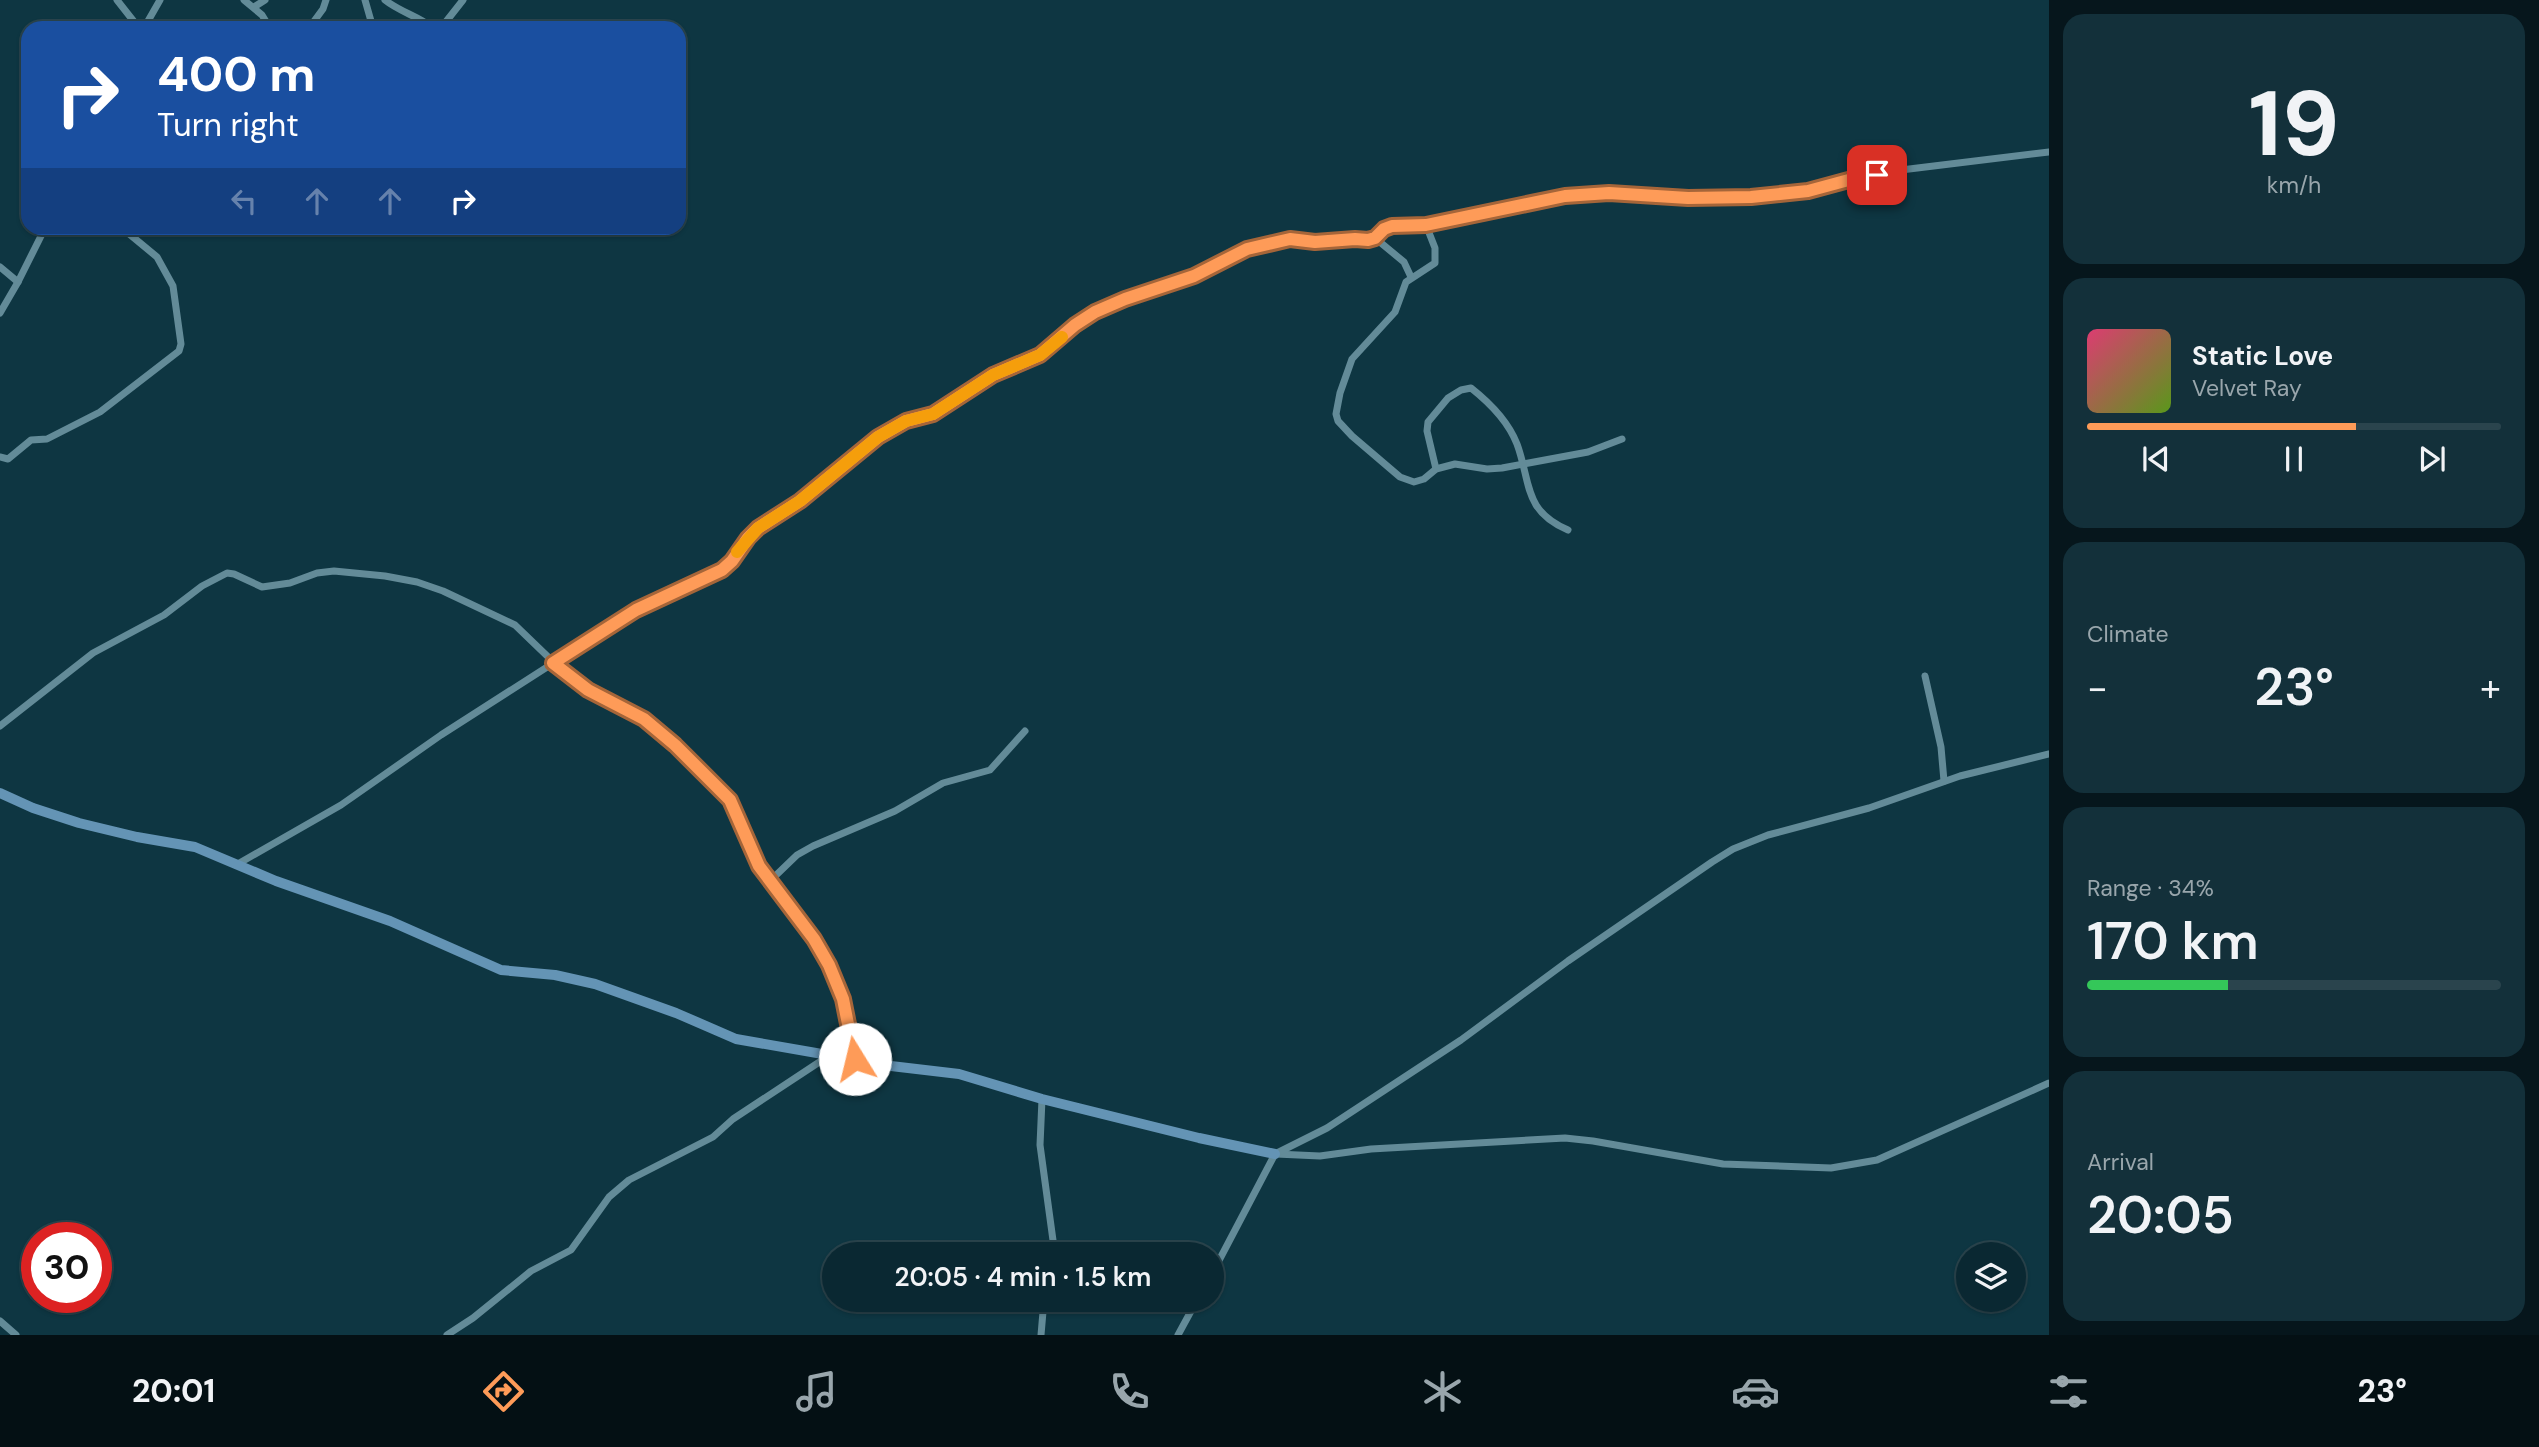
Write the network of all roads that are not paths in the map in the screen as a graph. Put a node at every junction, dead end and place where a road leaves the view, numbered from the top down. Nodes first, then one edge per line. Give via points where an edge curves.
1 (117, 0) edge
2 (160, 0) edge
3 (244, 0) edge
4 (265, 0) edge
5 (326, 0) edge
6 (365, 0) edge
7 (385, 0) edge
8 (463, 0) edge
9 (254, 7) junction
10 (136, 21) edge
11 (146, 21) edge
12 (265, 21) edge
13 (314, 21) edge
14 (371, 21) edge
15 (424, 21) edge
16 (446, 21) edge
17 (2049, 152) edge
18 (1426, 225) junction
19 (42, 235) edge
20 (130, 235) edge
21 (1375, 238) junction
22 (0, 267) edge
23 (1411, 277) junction
24 (18, 282) junction
25 (0, 313) edge
26 (1622, 439) dead end
27 (0, 457) edge
28 (1521, 463) junction
29 (1436, 469) junction
30 (1568, 530) dead end
31 (553, 663) junction
32 (1925, 676) dead end
33 (0, 726) edge
34 (1025, 732) dead end
35 (2049, 754) edge
36 (1944, 781) junction
37 (0, 793) edge
38 (236, 865) junction
39 (769, 881) junction
40 (831, 1055) junction
41 (855, 1059) junction
42 (2049, 1083) edge
43 (1042, 1099) junction
44 (1275, 1154) junction
45 (1053, 1242) edge
46 (1224, 1251) edge
47 (1043, 1312) edge
48 (1190, 1312) edge
49 (0, 1321) edge
50 (16, 1335) edge
51 (447, 1335) edge
52 (1041, 1335) edge
53 (1178, 1335) edge

1 - 10 street
2 - 11 street
3 - 9 street
4 - 9 street
5 - 13 street
6 - 14 street
7 - 15 street
8 - 16 street
9 - 12 street
17 - 18 street via 1901,170 1780,195 1565,196
18 - 21 street via 1392,226
18 - 23 street via 1435,263
19 - 24 street
20 - 27 street via 157,257 173,286 179,351 100,412 47,439 32,440 8,459
21 - 23 street via 1404,262
21 - 31 street via 1290,239 1259,245 1194,276 1095,312 1040,355 1001,370 933,414 906,421 870,443 800,501 758,528 722,570 636,610
22 - 24 street
23 - 29 street via 1395,312 1352,359 1336,414 1352,436 1406,481 1419,481
24 - 25 street
26 - 28 street via 1578,454
28 - 29 street via 1487,469 1461,463
28 - 29 street via 1516,443 1497,412 1471,388 1448,398 1428,422
28 - 30 street via 1542,515
31 - 33 street via 515,625 417,582 334,571 262,587 227,573 164,615 93,653
31 - 38 street via 341,805
31 - 39 street via 588,690 644,719 715,784 730,800
32 - 36 street
34 - 39 street via 990,770 943,783 895,811 813,846
35 - 36 street
36 - 44 street via 1733,849 1461,1040 1327,1128
37 - 38 main road via 56,816 195,847
38 - 40 main road via 390,921 501,970 595,984 736,1039
39 - 41 street via 829,965 843,999
40 - 41 main road
40 - 51 street via 713,1137 629,1180 609,1197 570,1250 531,1270
41 - 43 main road via 959,1074
42 - 44 street via 1877,1160 1831,1168 1723,1164 1565,1138 1320,1156
43 - 44 main road
43 - 45 street via 1041,1157
44 - 46 street
47 - 52 street
48 - 53 street
49 - 50 street

